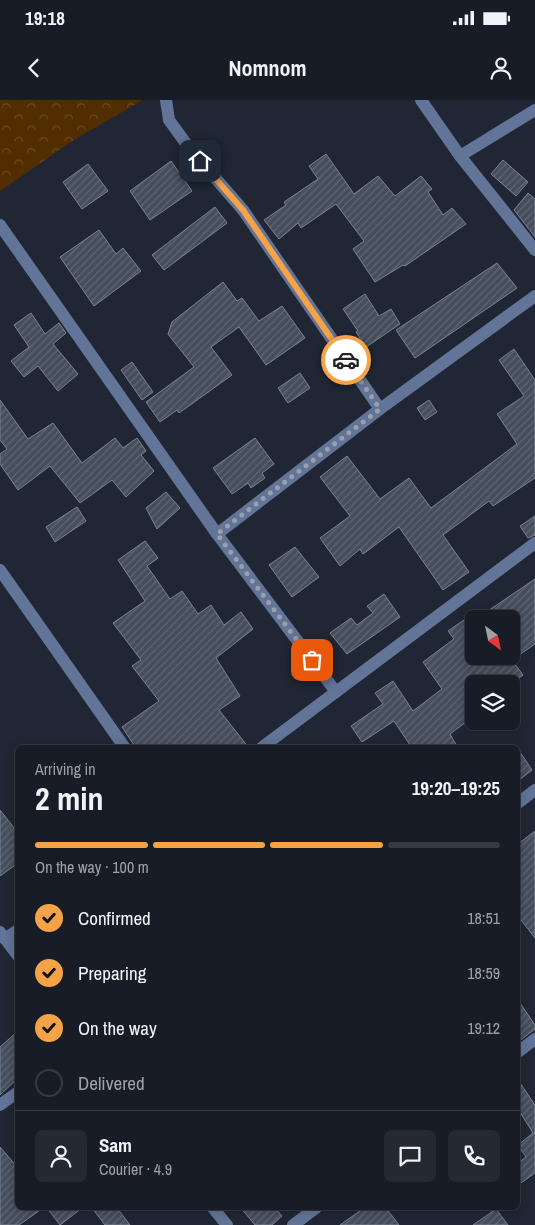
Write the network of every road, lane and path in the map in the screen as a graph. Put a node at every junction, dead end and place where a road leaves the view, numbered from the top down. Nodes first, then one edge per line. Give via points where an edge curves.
1 (166, 100) edge
2 (421, 100) edge
3 (535, 110) edge
4 (460, 156) junction
5 (0, 225) edge
6 (535, 250) edge
7 (535, 296) edge
8 (380, 409) junction
9 (217, 534) junction
10 (535, 543) edge
11 (0, 570) edge
12 (336, 692) junction
13 (123, 745) edge
14 (265, 745) edge
15 (535, 790) edge
16 (520, 801) edge
17 (15, 931) edge
18 (2, 936) edge
19 (15, 952) edge
20 (535, 1039) edge
21 (520, 1050) edge
22 (15, 1094) edge
23 (0, 1105) edge
24 (215, 1210) edge
25 (313, 1210) edge
26 (227, 1225) edge
27 (293, 1225) edge

1 - 8 street via 170,120 185,142 243,210
2 - 4 street
3 - 4 street
4 - 6 street
5 - 9 street
7 - 8 street
8 - 9 street
9 - 12 street
10 - 12 street
11 - 13 street
12 - 14 street
15 - 16 street
17 - 18 street
18 - 19 street
20 - 21 street
22 - 23 street
24 - 26 street
25 - 27 street

